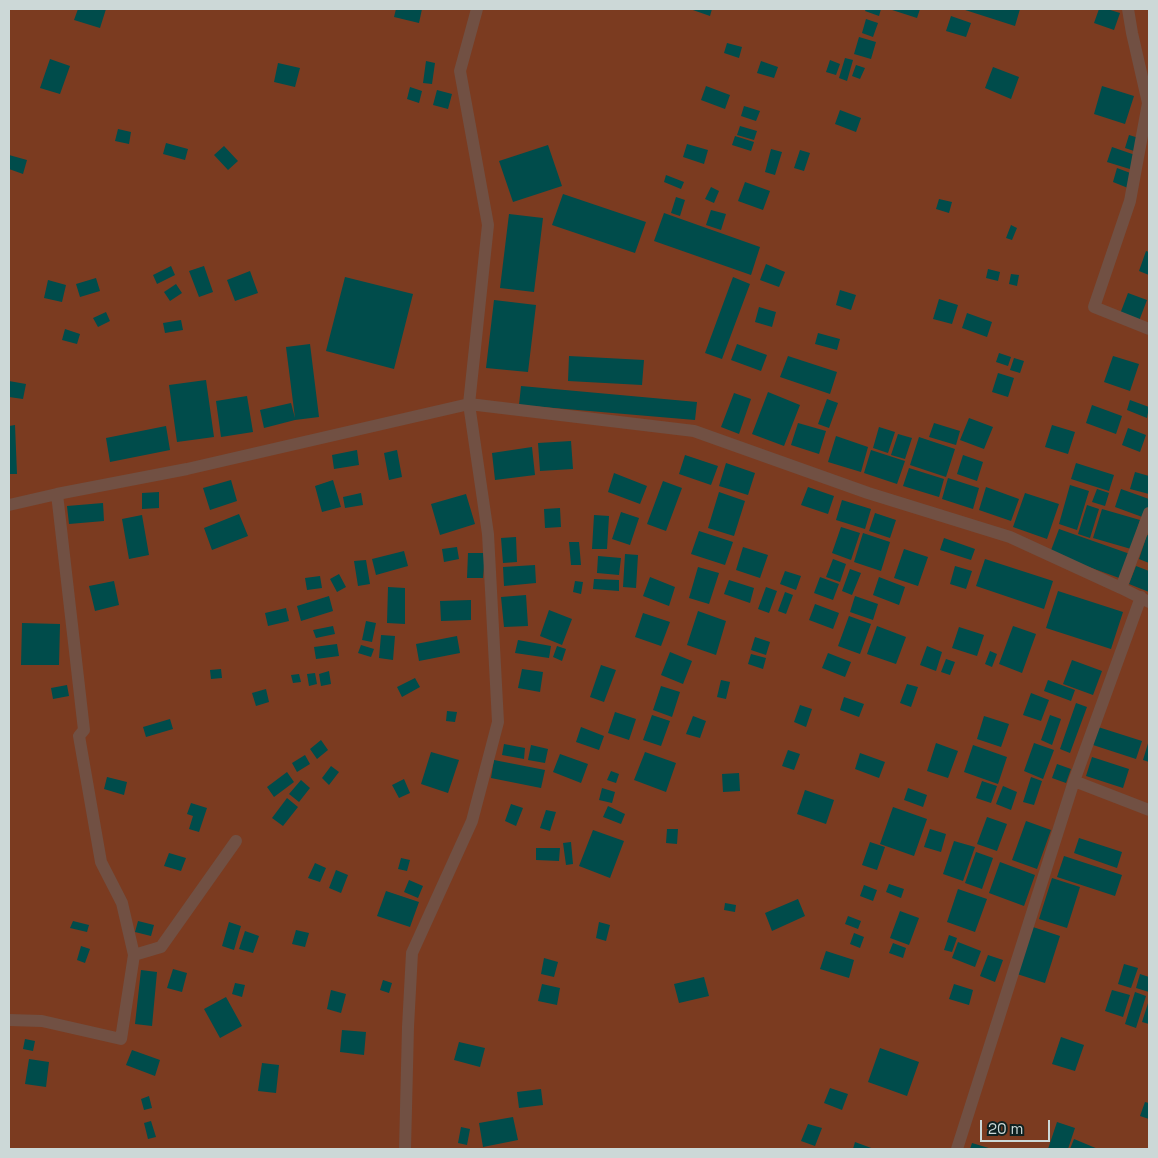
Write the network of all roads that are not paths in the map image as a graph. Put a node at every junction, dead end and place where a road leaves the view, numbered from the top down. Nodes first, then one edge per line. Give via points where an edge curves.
1 (477, 9) edge
2 (1128, 9) edge
3 (1149, 329) edge
4 (469, 404) junction
5 (56, 494) junction
6 (9, 505) edge
7 (1149, 514) edge
8 (1121, 588) junction
9 (1145, 600) edge
10 (1074, 781) junction
11 (1149, 810) edge
12 (236, 841) dead end
13 (134, 955) junction
14 (9, 1020) edge
15 (405, 1149) edge
16 (957, 1149) edge

1 - 4 street via 460,71 488,225
2 - 3 street via 1148,103 1130,201 1094,307
4 - 5 street via 187,470
4 - 8 street via 694,430 868,493 1010,537
4 - 15 street via 488,534 498,722 472,822 412,953
5 - 6 street
5 - 13 street via 84,730 79,736 101,862 122,903
7 - 8 street
8 - 9 street
9 - 10 street
10 - 11 street
10 - 16 street
12 - 13 street via 160,947
13 - 14 street via 121,1039 42,1021

